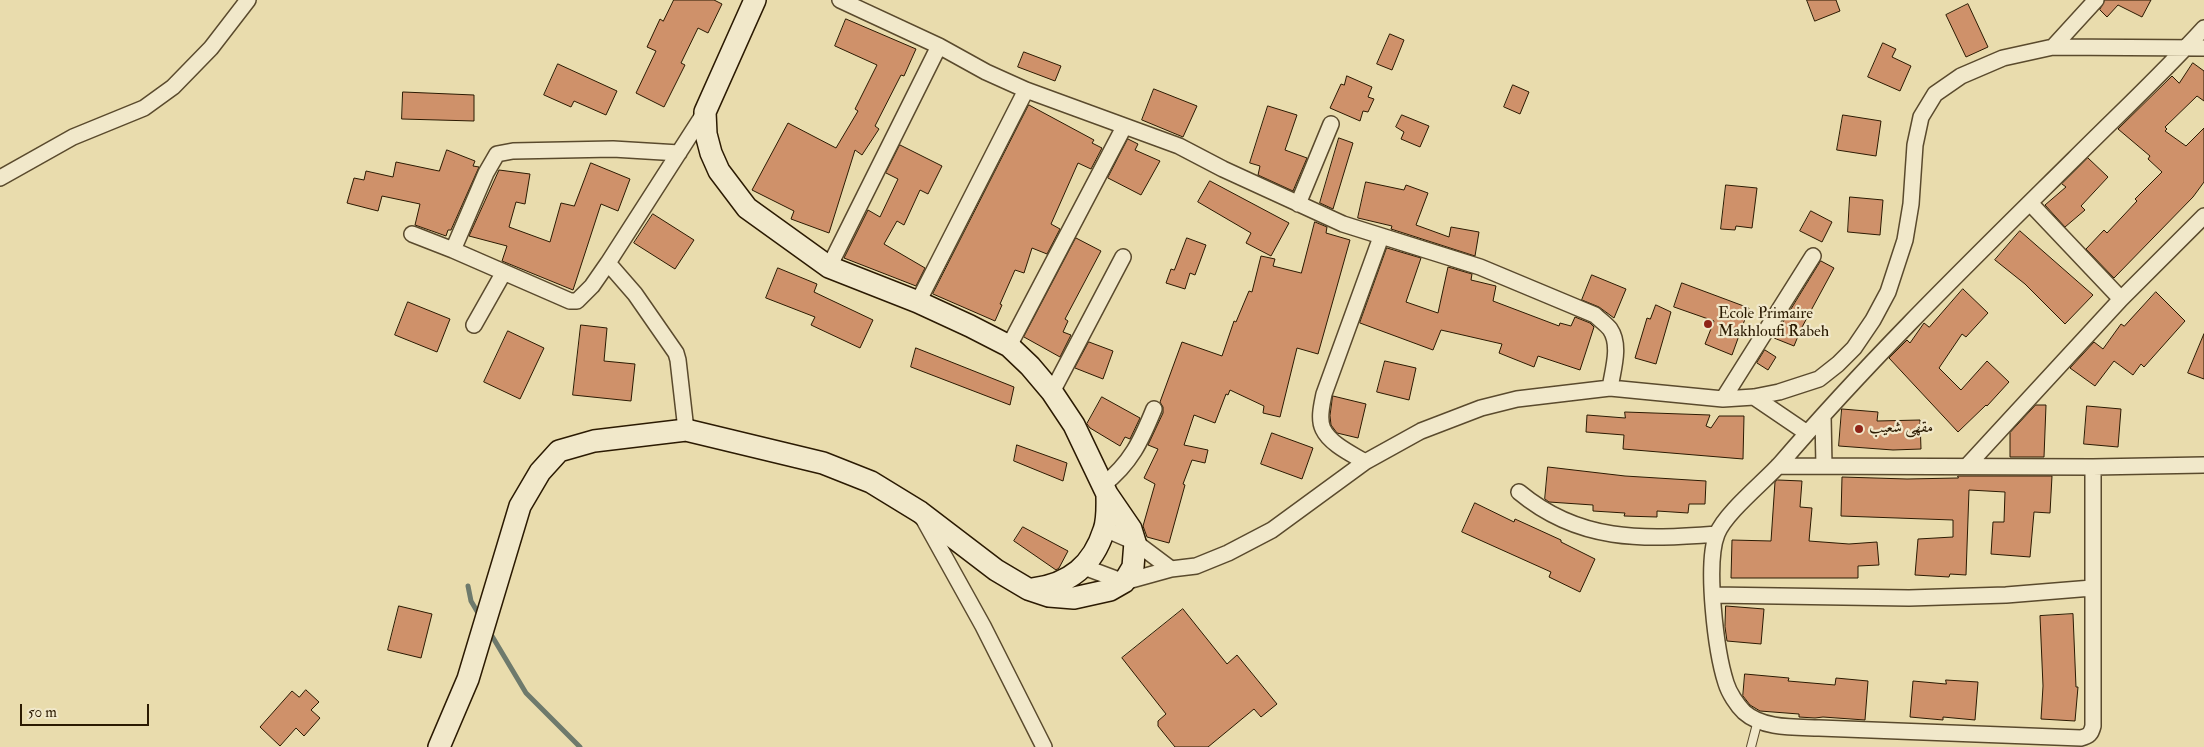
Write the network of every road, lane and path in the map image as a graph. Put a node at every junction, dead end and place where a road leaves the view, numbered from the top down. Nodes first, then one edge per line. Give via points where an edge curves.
1 (248, 0) edge
2 (755, 0) edge
3 (840, 0) edge
4 (2096, 0) edge
5 (2204, 28) edge
6 (939, 46) junction
7 (2187, 46) junction
8 (2053, 47) junction
9 (2204, 48) edge
10 (1026, 90) junction
11 (705, 112) junction
12 (1331, 124) dead end
13 (1124, 127) junction
14 (679, 153) junction
15 (0, 178) edge
16 (2030, 203) junction
17 (1298, 204) junction
18 (2204, 216) edge
19 (412, 234) dead end
20 (1381, 237) junction
21 (454, 250) junction
22 (1813, 256) dead end
23 (1124, 257) dead end
24 (608, 263) junction
25 (829, 267) junction
26 (504, 272) junction
27 (2121, 299) junction
28 (918, 302) junction
29 (474, 325) dead end
30 (1009, 346) junction
31 (1819, 379) junction
32 (1610, 388) junction
33 (1052, 392) junction
34 (1841, 394) junction
35 (1754, 397) junction
36 (1723, 398) junction
37 (1154, 408) dead end
38 (1823, 416) junction
39 (686, 430) junction
40 (1807, 433) junction
41 (1365, 462) junction
42 (2204, 465) edge
43 (1778, 466) junction
44 (1824, 466) junction
45 (1967, 466) junction
46 (2094, 467) junction
47 (1105, 489) junction
48 (1519, 492) dead end
49 (920, 512) junction
50 (1105, 528) junction
51 (1717, 534) junction
52 (1135, 542) junction
53 (1084, 568) junction
54 (1171, 570) junction
55 (1124, 582) junction
56 (2092, 588) junction
57 (1028, 589) junction
58 (1713, 596) junction
59 (1758, 720) junction
60 (439, 747) edge
61 (1044, 747) edge
62 (1751, 747) edge

1 - 15 street via 211,48 144,108 72,136
2 - 11 main road
3 - 6 street
4 - 8 street
5 - 7 street
6 - 10 street
6 - 25 street
7 - 8 street
7 - 9 street
7 - 16 street
8 - 31 street via 2003,58 1961,76 1935,94 1921,117 1905,240 1888,292 1854,348
10 - 13 street
10 - 28 street
11 - 14 street
11 - 25 main road via 711,153 719,171 747,208
12 - 17 street
13 - 17 street via 1180,146
13 - 30 street
14 - 21 street via 604,149 513,150 497,154
14 - 24 street
16 - 27 street
16 - 34 street
17 - 20 street
18 - 27 street
19 - 21 street
20 - 32 street via 1480,267 1595,316 1609,328 1614,339 1616,353
20 - 41 street via 1324,394 1321,412 1322,428 1336,443
21 - 26 street
22 - 36 street
23 - 33 street
24 - 26 street via 577,301 570,301
24 - 39 street via 676,352
25 - 28 main road
26 - 29 street
27 - 45 street
28 - 30 main road
30 - 33 main road
31 - 34 street
31 - 35 street
32 - 36 street
32 - 41 street via 1517,398 1481,408 1421,431
33 - 47 main road via 1074,424
34 - 38 street
35 - 36 street
35 - 40 street
37 - 47 street via 1132,456
38 - 40 street
38 - 44 street
39 - 49 main road via 823,463 871,482
39 - 60 main road via 594,441 559,451 540,472 520,506 468,680
40 - 43 street
41 - 54 street via 1272,530 1196,566
42 - 46 street
43 - 44 street
43 - 51 street
44 - 45 street
45 - 46 street
46 - 56 street
47 - 50 main road
47 - 52 main road via 1123,515
48 - 51 street via 1557,519 1595,532 1654,537
49 - 57 main road via 996,570
49 - 61 street via 983,626
50 - 52 street
50 - 53 main road
51 - 58 street
52 - 54 street
52 - 55 main road via 1133,568
53 - 55 street
53 - 57 main road via 1064,581
54 - 55 street
55 - 57 main road via 1110,590 1074,598 1050,596
56 - 58 street via 1909,598
56 - 59 street via 2093,726 2088,737 1781,726
58 - 59 street via 1715,632 1726,685 1744,712
59 - 62 lane

